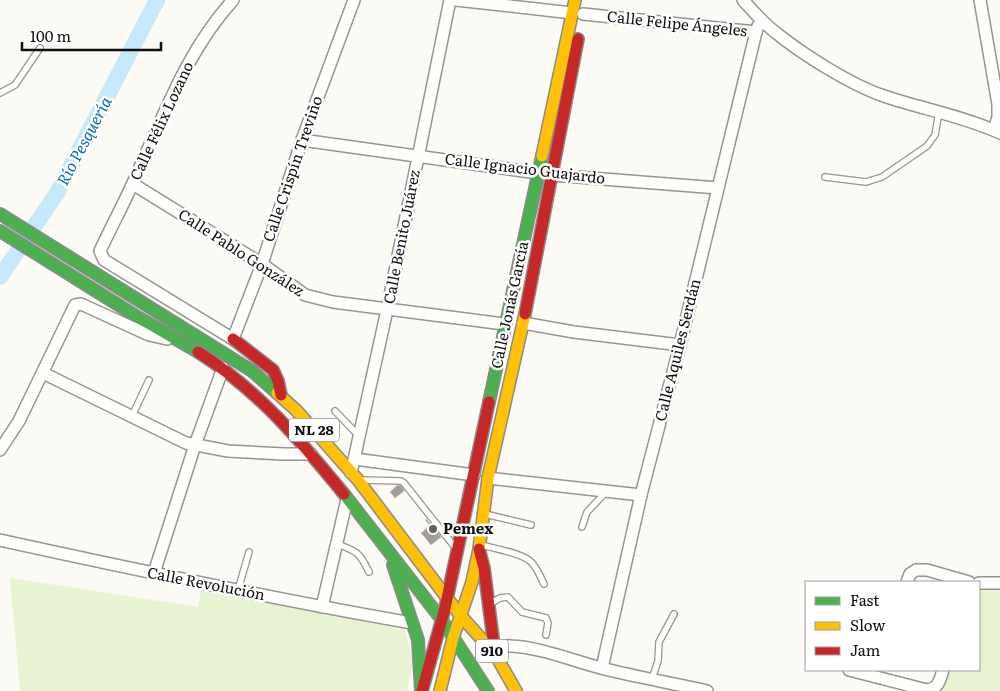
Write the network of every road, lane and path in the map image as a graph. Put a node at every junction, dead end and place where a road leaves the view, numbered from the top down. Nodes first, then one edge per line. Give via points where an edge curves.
1 (233, 0) edge
2 (354, 0) edge
3 (450, 0) edge
4 (456, 0) edge
5 (574, 0) edge
6 (585, 0) edge
7 (743, 0) edge
8 (980, 0) edge
9 (577, 14) junction
10 (759, 18) junction
11 (756, 32) junction
12 (40, 48) dead end
13 (0, 93) edge
14 (939, 112) junction
15 (997, 132) edge
16 (302, 140) junction
17 (418, 156) junction
18 (539, 173) junction
19 (552, 175) junction
20 (825, 177) dead end
21 (133, 184) junction
22 (718, 188) junction
23 (0, 214) edge
24 (0, 231) edge
25 (262, 264) junction
26 (387, 310) junction
27 (522, 323) junction
28 (504, 324) junction
29 (233, 338) junction
30 (185, 344) junction
31 (680, 345) junction
32 (223, 368) junction
33 (43, 373) junction
34 (149, 380) dead end
35 (281, 396) junction
36 (335, 410) dead end
37 (132, 416) junction
38 (358, 436) junction
39 (195, 445) junction
40 (0, 450) edge
41 (311, 454) junction
42 (355, 458) junction
43 (352, 474) junction
44 (474, 475) junction
45 (488, 478) junction
46 (607, 491) junction
47 (641, 495) junction
48 (347, 499) junction
49 (483, 513) junction
50 (360, 514) junction
51 (531, 525) dead end
52 (582, 527) dead end
53 (0, 540) edge
54 (337, 544) junction
55 (479, 547) junction
56 (457, 549) junction
57 (249, 552) dead end
58 (389, 553) junction
59 (369, 572) dead end
60 (154, 573) junction
61 (908, 578) edge
62 (966, 581) edge
63 (980, 583) edge
64 (1000, 583) edge
65 (544, 584) dead end
66 (439, 588) junction
67 (238, 590) junction
68 (447, 597) junction
69 (489, 604) junction
70 (322, 607) junction
71 (674, 614) dead end
72 (460, 615) junction
73 (442, 620) junction
74 (412, 623) junction
75 (546, 635) dead end
76 (454, 638) junction
77 (495, 654) junction
78 (602, 668) junction
79 (858, 671) edge
80 (943, 671) edge
81 (875, 673) edge
82 (652, 679) junction
83 (421, 691) edge
84 (440, 691) edge
85 (488, 691) edge
86 (516, 691) edge
87 (707, 691) edge

1 - 21 street, Calle Félix Lozano via 183,71
2 - 16 street, Calle Crispín Treviño
3 - 17 street, Calle Benito Juárez
4 - 9 street, Calle Felipe Ángeles
5 - 9 main road, Calle Jonás García
6 - 9 main road, Calle Jonás García
7 - 10 street
8 - 15 street via 998,104
9 - 11 street, Calle Felipe Ángeles
9 - 18 main road, Calle Jonás García
9 - 19 main road, Calle Jonás García
10 - 11 street, Calle Felipe Ángeles
10 - 14 street via 792,45 866,88
11 - 22 street, Calle Aquiles Serdán
12 - 13 lane via 15,85
14 - 15 street
14 - 20 lane via 935,135 927,146 882,177 866,182
16 - 17 street, Calle Ignacio Guajardo
16 - 25 street, Calle Crispín Treviño
17 - 18 street, Calle Ignacio Guajardo
17 - 26 street, Calle Benito Juárez
18 - 19 street, Calle Ignacio Guajardo
18 - 28 main road, Calle Jonás García
19 - 22 street, Calle Ignacio Guajardo
19 - 27 main road, Calle Jonás García
21 - 25 street, Calle Pablo González
21 - 29 street, Calle Félix Lozano via 102,248 104,260
22 - 31 street, Calle Aquiles Serdán
23 - 35 main road, NL 28 via 252,371
24 - 30 main road, NL 28
25 - 26 street, Calle Pablo González via 305,295
25 - 29 street, Calle Crispín Treviño
26 - 28 street, Calle Pablo González
26 - 38 street, Calle Benito Juárez
27 - 31 street
27 - 45 main road, Calle Jonás García
28 - 44 main road, Calle Jonás García
29 - 35 main road via 273,370
30 - 32 main road, NL 28
30 - 33 street via 149,335 81,304 75,305
31 - 47 street, Calle Aquiles Serdán
32 - 39 street
32 - 41 main road, NL 28 via 259,398
33 - 37 street
33 - 40 street
34 - 37 lane
35 - 43 main road, NL 28
36 - 38 lane
37 - 39 street
38 - 42 street, Calle Benito Juárez
39 - 41 street via 228,451
39 - 60 street
41 - 43 main road via 329,456
41 - 48 main road, NL 28
42 - 43 street, Calle Benito Juárez
42 - 44 street
43 - 56 lane via 404,483
43 - 66 main road, NL 28
44 - 56 main road, Calle Jonás García
45 - 46 street
45 - 49 main road, Calle Jonás García
46 - 47 street
46 - 52 lane via 587,512
47 - 78 street, Calle Aquiles Serdán
48 - 50 main road, NL 28
48 - 54 street
49 - 51 lane
49 - 55 main road, Calle Jonás García
50 - 58 main road, NL 28
50 - 66 main road via 380,524 425,584
53 - 60 street, Calle Revolución
54 - 59 lane via 354,550
54 - 70 street
55 - 65 lane via 502,550 529,560
55 - 69 main road
55 - 72 main road, Calle Jonás García via 472,582
56 - 68 main road, Calle Jonás García
57 - 67 lane
58 - 73 main road, NL 28
58 - 74 main road
60 - 67 street, Calle Revolución
61 - 62 street via 916,570 927,570
63 - 64 street
66 - 68 main road, NL 28
67 - 70 street, Calle Revolución
68 - 72 main road, NL 28
68 - 73 main road, Calle Jonás García
69 - 75 lane via 508,597 522,612 546,618
69 - 77 main road
70 - 74 street, Calle Revolución
71 - 82 lane via 659,642 658,661
72 - 76 main road, Calle Jonás García
72 - 77 main road, 910
73 - 76 main road, NL 28
73 - 83 main road, Calle Jonás García
74 - 83 main road via 418,640
76 - 84 main road, Calle Jonás García
76 - 85 main road, 910
77 - 78 street via 498,648 511,646
77 - 86 main road, 910
78 - 82 street
79 - 81 street
80 - 81 street via 938,684 932,689
82 - 87 street

